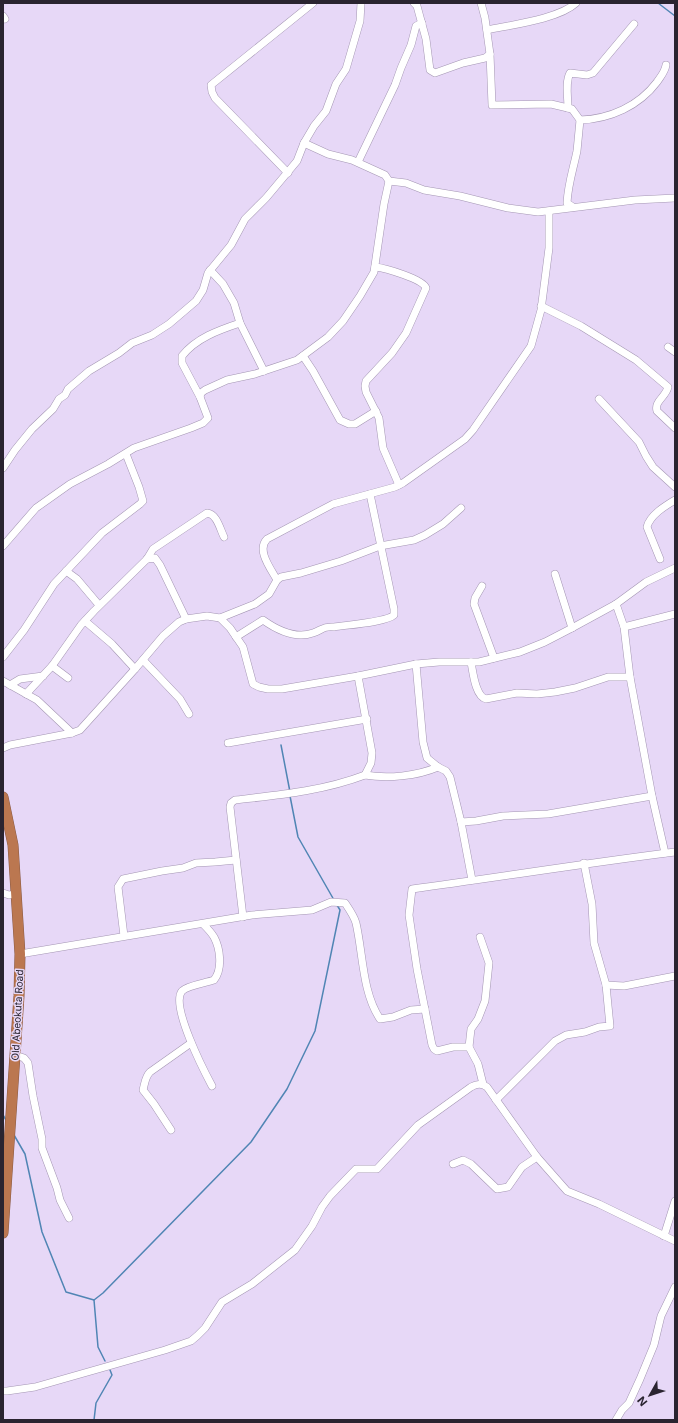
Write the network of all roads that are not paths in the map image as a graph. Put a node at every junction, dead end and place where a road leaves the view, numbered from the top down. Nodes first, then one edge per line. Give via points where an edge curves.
1 (313, 3) edge
2 (361, 3) edge
3 (414, 3) edge
4 (481, 3) edge
5 (576, 3) edge
6 (422, 23) junction
7 (634, 24) dead end
8 (487, 30) junction
9 (490, 54) junction
10 (666, 66) dead end
11 (568, 108) junction
12 (580, 120) junction
13 (304, 143) junction
14 (358, 162) junction
15 (288, 173) junction
16 (389, 181) junction
17 (675, 198) edge
18 (573, 207) junction
19 (548, 211) junction
20 (375, 267) junction
21 (210, 270) junction
22 (541, 306) junction
23 (240, 323) junction
24 (668, 347) dead end
25 (675, 352) edge
26 (303, 356) junction
27 (264, 371) junction
28 (200, 397) junction
29 (599, 399) dead end
30 (376, 411) junction
31 (675, 428) edge
32 (126, 454) junction
33 (3, 468) edge
34 (399, 485) junction
35 (675, 488) edge
36 (370, 494) junction
37 (675, 500) edge
38 (461, 508) dead end
39 (224, 537) dead end
40 (3, 546) edge
41 (380, 546) junction
42 (147, 559) junction
43 (660, 559) dead end
44 (675, 568) edge
45 (66, 571) junction
46 (555, 574) dead end
47 (277, 580) junction
48 (482, 586) dead end
49 (616, 604) junction
50 (99, 605) junction
51 (675, 614) edge
52 (220, 618) junction
53 (186, 619) junction
54 (84, 621) junction
55 (624, 627) junction
56 (572, 628) junction
57 (236, 637) junction
58 (3, 657) edge
59 (494, 658) junction
60 (143, 660) junction
61 (471, 662) junction
62 (416, 664) junction
63 (52, 666) junction
64 (135, 669) junction
65 (43, 676) junction
66 (358, 676) junction
67 (28, 677) junction
68 (630, 677) junction
69 (68, 678) dead end
70 (6, 683) edge
71 (33, 687) junction
72 (26, 694) junction
73 (189, 714) dead end
74 (366, 718) junction
75 (72, 733) junction
76 (228, 742) dead end
77 (3, 748) edge
78 (438, 767) junction
79 (365, 775) junction
80 (652, 796) junction
81 (3, 797) edge
82 (461, 822) junction
83 (675, 852) edge
84 (665, 853) junction
85 (236, 860) junction
86 (584, 863) junction
87 (472, 880) junction
88 (3, 893) edge
89 (17, 894) junction
90 (243, 917) junction
91 (204, 924) junction
92 (124, 936) junction
93 (480, 937) dead end
94 (20, 954) junction
95 (675, 976) edge
96 (606, 985) junction
97 (426, 1009) junction
98 (191, 1043) junction
99 (469, 1047) junction
100 (15, 1055) junction
101 (482, 1084) junction
102 (212, 1086) dead end
103 (496, 1100) junction
104 (171, 1130) dead end
105 (537, 1157) junction
106 (453, 1164) dead end
107 (675, 1201) edge
108 (69, 1218) dead end
109 (3, 1233) edge
110 (664, 1236) junction
111 (675, 1241) edge
112 (675, 1287) edge
113 (3, 1391) edge
114 (616, 1420) edge

1 - 15 street via 211,85 215,98
2 - 13 street via 360,22 346,69 336,84 326,111
3 - 6 street
4 - 8 street
5 - 8 street via 549,17
6 - 9 street via 430,70 435,73 485,58
6 - 14 street via 416,26 395,85
7 - 11 street via 593,73 587,76 570,73 567,82
8 - 9 street
9 - 11 street via 492,105 551,104
10 - 12 street via 653,87 638,102 603,117
11 - 12 street via 572,109
12 - 18 street via 577,150 568,184 567,203
13 - 14 street via 328,154
13 - 15 street via 297,161
14 - 16 street via 385,176
15 - 21 street via 245,219 225,254
16 - 19 street via 508,208
16 - 20 street
17 - 18 street
18 - 19 street
19 - 22 street via 549,248
20 - 26 street via 344,321
20 - 30 street via 382,267 415,279 426,288 406,333 392,353 366,381 366,392
21 - 23 street via 223,284 234,303
21 - 33 street via 200,296 191,307 152,335 132,343 89,371 32,428
22 - 31 street via 581,326 636,360 668,387 656,408
22 - 34 street via 531,346 465,439
23 - 27 street
23 - 28 street via 197,342 182,356 182,362
24 - 25 street
26 - 27 street
26 - 30 street via 340,420 355,424
27 - 28 street via 227,380 205,390
28 - 32 street via 208,418 203,423 134,448
29 - 35 street via 639,442 654,467
30 - 34 street via 383,448
32 - 40 street via 70,484 42,503
32 - 45 street via 143,501 102,533
34 - 36 street
36 - 41 street
36 - 47 street via 333,504 266,539 262,550
37 - 43 street via 664,506 648,523 647,527
38 - 41 street via 443,524 414,540
39 - 42 street via 215,517 207,513 153,549
41 - 47 street via 341,561
41 - 57 street via 394,609 394,615 391,617 327,626 313,633 300,635 277,629 263,620
42 - 50 street
42 - 53 street via 154,558 160,565
44 - 49 street via 646,582
45 - 50 street
45 - 58 street
46 - 56 street
47 - 52 street via 269,594 255,604
48 - 59 street via 474,604
49 - 55 street
49 - 56 street
50 - 54 street
51 - 55 street
52 - 53 street via 207,616
52 - 57 street
53 - 60 street via 163,636
54 - 63 street
54 - 64 street via 112,644
55 - 68 street
56 - 59 street via 520,652
57 - 66 street via 243,647 251,679 259,687 282,689
59 - 61 street
60 - 64 street
60 - 73 street via 180,699
61 - 62 street
61 - 68 street via 479,694 486,699 517,693 555,692 608,677
62 - 66 street
62 - 78 street via 423,742 427,758
63 - 65 street
63 - 69 street
64 - 75 street via 86,724
65 - 67 street
65 - 71 street
66 - 74 street
67 - 70 street
67 - 71 street
68 - 80 street
70 - 72 street
71 - 72 street
72 - 75 street via 37,700
74 - 76 street
74 - 79 street via 372,763
75 - 77 street
78 - 79 street via 411,774 373,777
78 - 82 street via 446,771 450,777
79 - 85 street via 294,794 235,800 230,806
80 - 82 street via 548,814 503,816
80 - 84 street
81 - 89 highway, Old Abeokuta Road via 13,845
82 - 87 street
83 - 84 street
84 - 86 street
85 - 90 street
85 - 92 street via 196,863 183,868 123,879 118,887
86 - 87 street
86 - 96 street via 592,904 594,943
87 - 97 street via 412,888 409,915
88 - 89 street
89 - 94 highway, Old Abeokuta Road
90 - 91 street
90 - 97 street via 312,910 331,902 345,903 355,921 368,988 380,1019 411,1010
91 - 92 street
91 - 98 street via 214,936 218,949 218,973 214,980 184,989 180,994 181,1009
92 - 94 street
93 - 99 street via 489,963 485,1001 471,1029
94 - 100 highway, Old Abeokuta Road
95 - 96 street via 624,986
96 - 103 street via 610,1026 566,1035 555,1041
97 - 99 street via 435,1050 453,1046
98 - 102 street
98 - 104 street via 150,1072 143,1090
99 - 101 street via 478,1064
100 - 108 street via 24,1058 28,1063 42,1148
100 - 109 highway, Old Abeokuta Road
101 - 103 street
101 - 113 street via 471,1087 418,1125 377,1169 356,1169 330,1196 295,1250 252,1284 222,1302 204,1328 191,1340 35,1387
103 - 105 street
105 - 106 street via 522,1167 508,1187 497,1189 471,1164 463,1160
105 - 110 street via 567,1191
107 - 110 street
110 - 111 street
112 - 114 street via 661,1316 654,1345 640,1379 629,1403

